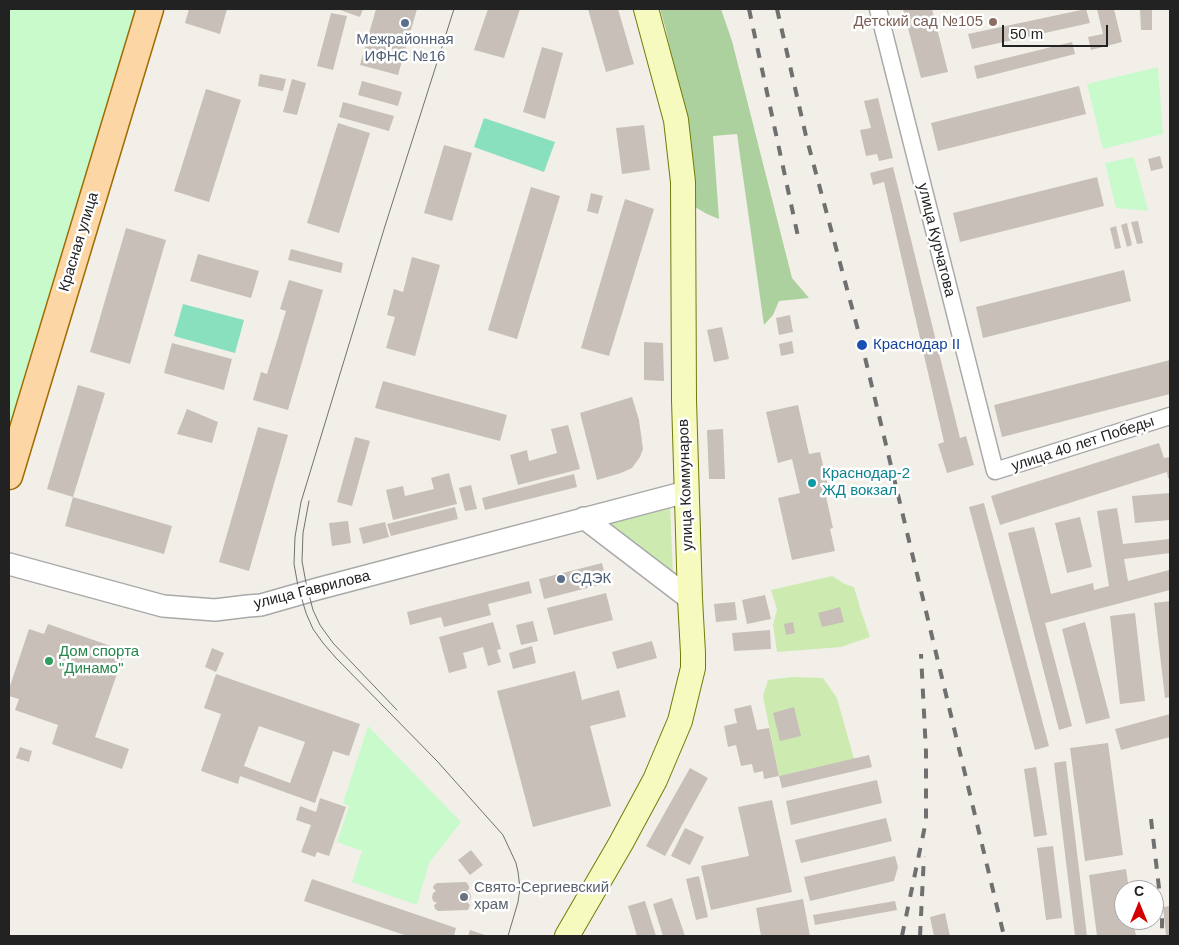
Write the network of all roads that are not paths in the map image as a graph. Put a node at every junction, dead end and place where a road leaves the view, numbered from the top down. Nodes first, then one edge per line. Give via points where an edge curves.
1 (150, 9) edge
2 (646, 9) edge
3 (878, 9) edge
4 (1170, 416) edge
5 (995, 471) joint
6 (9, 476) edge
7 (686, 492) junction
8 (584, 518) junction
9 (9, 564) edge
10 (690, 599) junction
11 (567, 936) edge

1 - 6 main road, Красная улица
2 - 7 main road, улица Коммунаров via 676,120 683,182
3 - 5 street, улица Курчатова
4 - 5 street, улица 40 лет Победы
7 - 8 street, улица Гаврилова
7 - 10 main road, улица Коммунаров
8 - 9 street, улица Гаврилова via 260,605 215,610 162,606
8 - 10 street
10 - 11 main road, улица Коммунаров via 693,668 680,721 641,806

